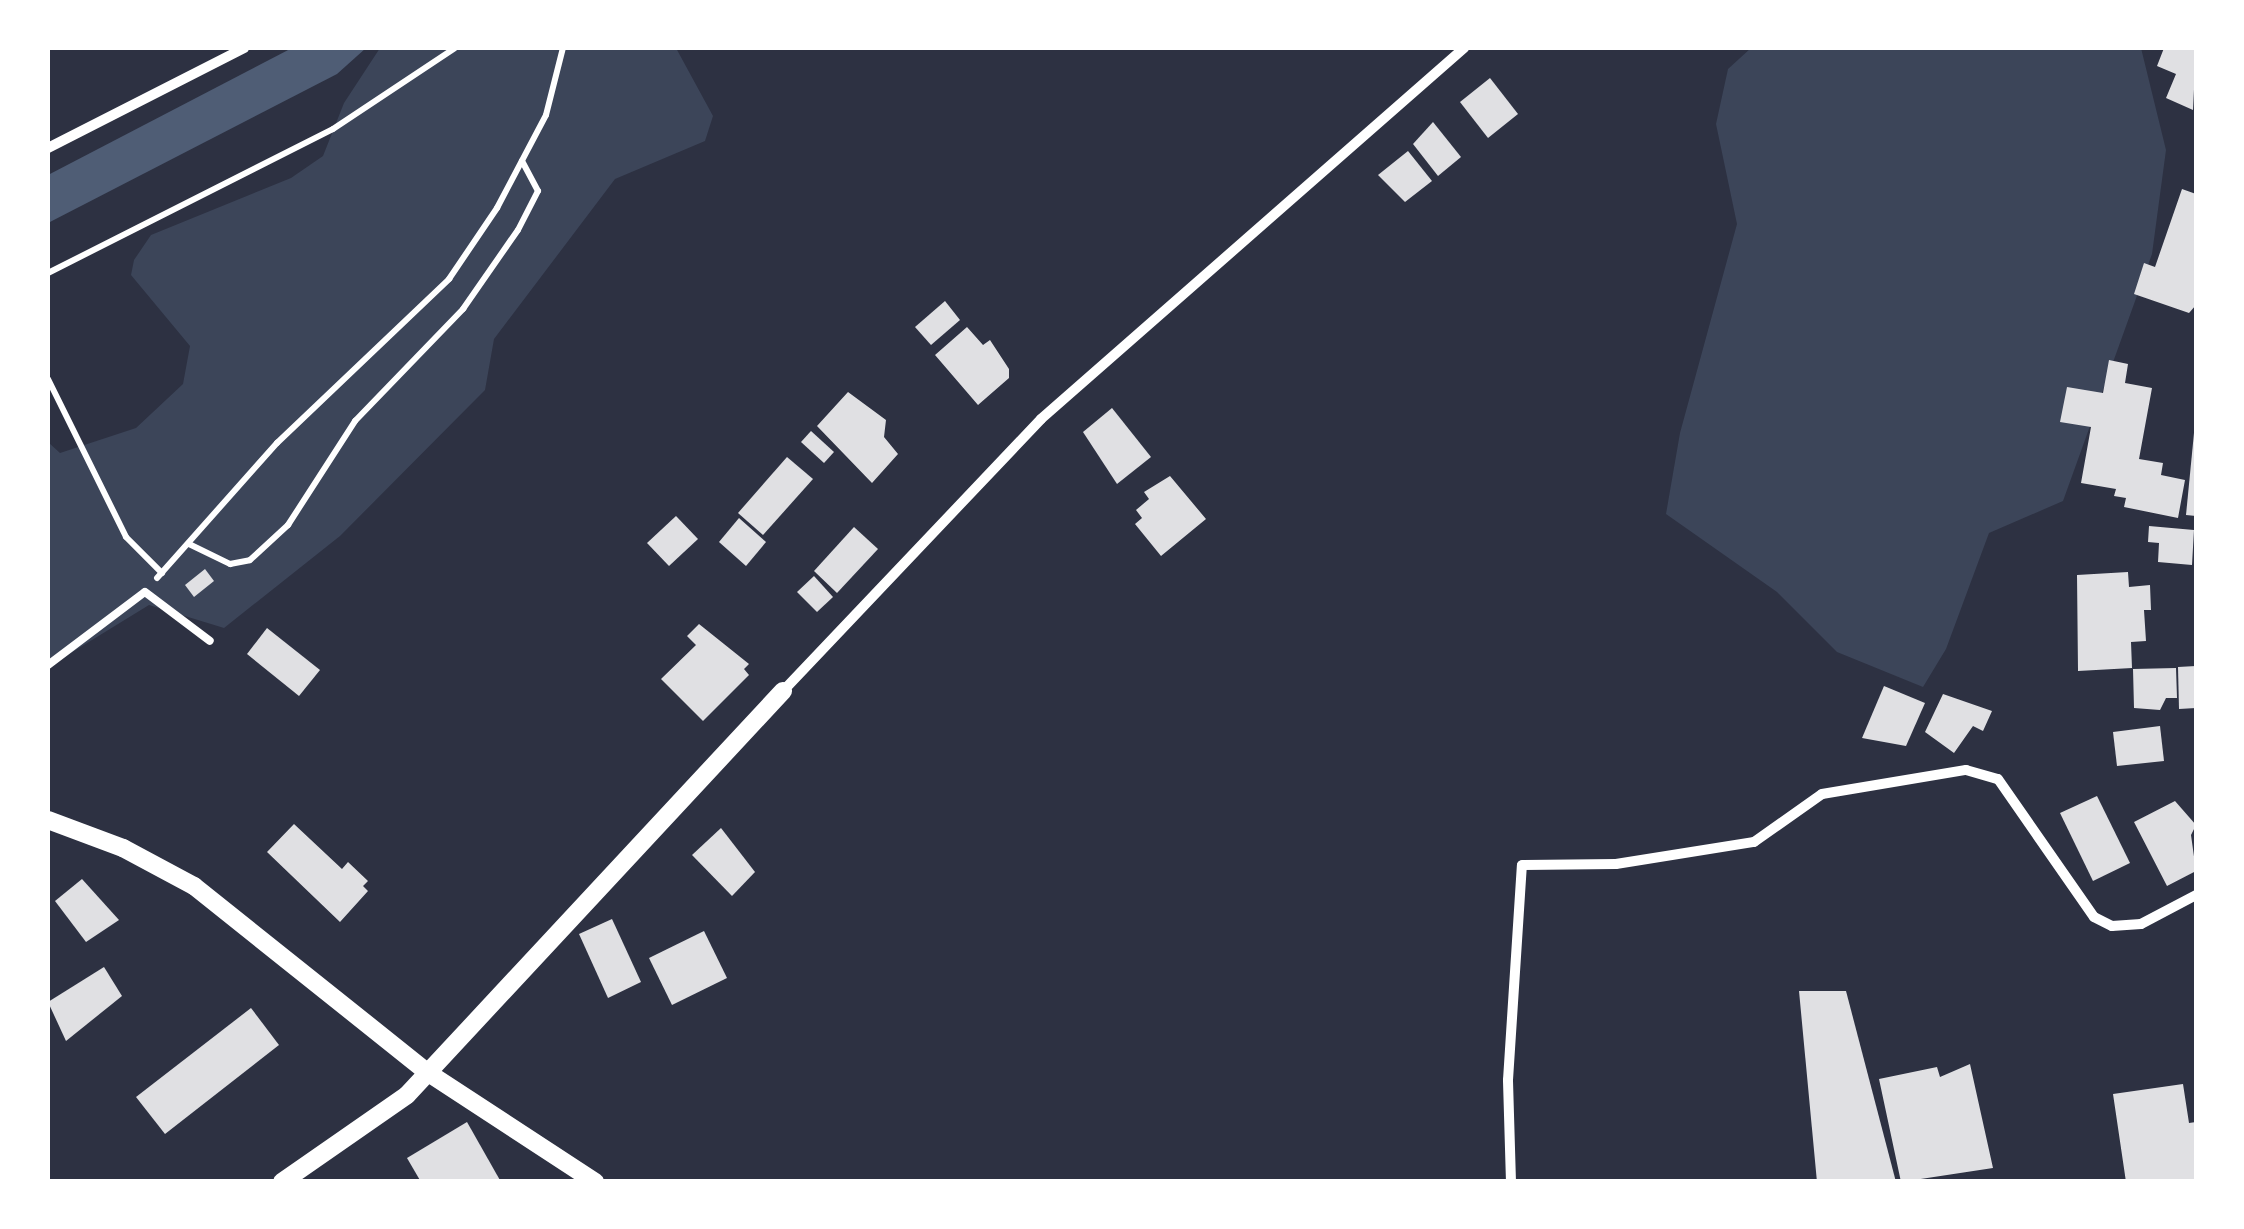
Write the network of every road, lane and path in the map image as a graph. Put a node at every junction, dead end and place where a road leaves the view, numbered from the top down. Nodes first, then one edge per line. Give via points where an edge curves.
1 (244, 48) edge
2 (455, 48) edge
3 (563, 48) edge
4 (1464, 48) edge
5 (48, 148) edge
6 (522, 161) junction
7 (48, 273) edge
8 (48, 379) edge
9 (189, 544) junction
10 (162, 573) junction
11 (144, 592) junction
12 (210, 641) dead end
13 (48, 665) edge
14 (783, 692) joint
15 (48, 820) edge
16 (2196, 894) edge
17 (427, 1072) junction
18 (282, 1182) edge
19 (596, 1182) edge
20 (1511, 1182) edge

1 - 5 street
2 - 7 path via 334,128
3 - 6 path via 546,115
4 - 14 street via 1040,419
6 - 9 path via 449,279 276,443
6 - 9 path via 538,191 518,230 463,310 355,421 288,526 250,560 230,564
8 - 10 path via 126,537
9 - 10 path
10 - 11 path
11 - 12 lane
11 - 13 lane
14 - 17 street
15 - 17 street via 123,848 194,886
16 - 20 street via 2141,924 2112,926 2094,917 1998,779 1966,770 1822,794 1754,842 1616,864 1522,865 1508,1080
17 - 18 street via 362,1129
17 - 19 street

